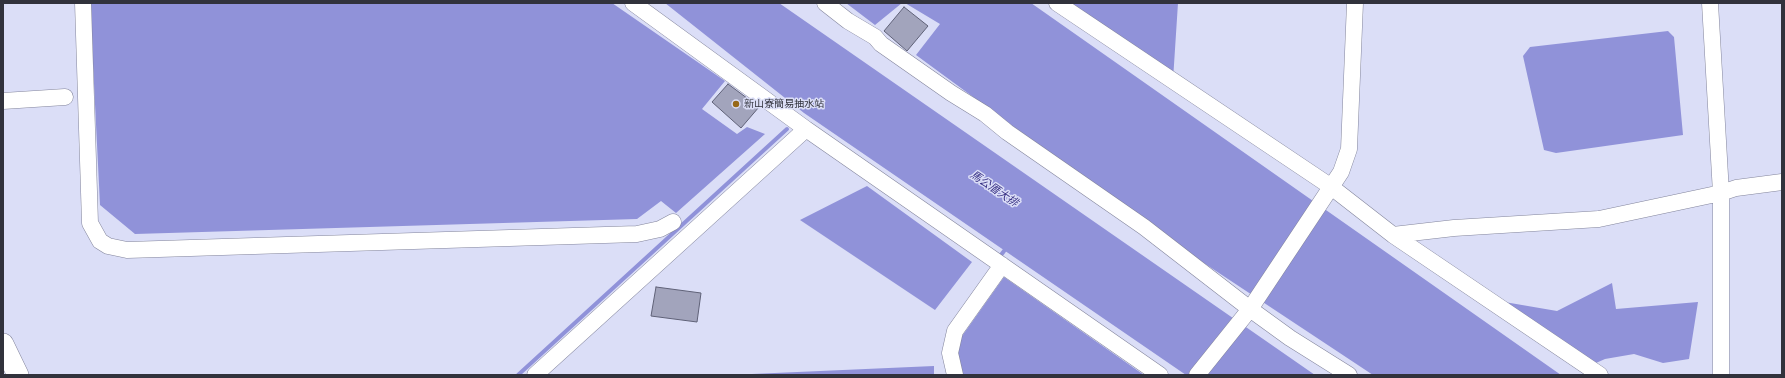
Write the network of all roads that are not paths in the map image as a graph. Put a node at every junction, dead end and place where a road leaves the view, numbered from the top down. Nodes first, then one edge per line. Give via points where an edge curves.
1 (83, 3) edge
2 (633, 3) edge
3 (826, 3) edge
4 (1057, 3) edge
5 (1355, 3) edge
6 (1710, 3) edge
7 (65, 98) dead end
8 (3, 101) edge
9 (806, 129) junction
10 (1782, 182) edge
11 (1330, 186) junction
12 (1721, 193) junction
13 (672, 222) dead end
14 (1393, 235) junction
15 (998, 262) junction
16 (1250, 309) junction
17 (3, 344) edge
18 (18, 375) edge
19 (535, 375) edge
20 (955, 375) edge
21 (1160, 375) edge
22 (1197, 375) edge
23 (1349, 375) edge
24 (1600, 375) edge
25 (1721, 375) edge

1 - 13 street via 90,223 100,241 108,246 127,250 637,234 660,229
2 - 9 street
3 - 16 street via 1144,227
4 - 11 street
5 - 11 street via 1349,149 1341,172
6 - 12 street
7 - 8 street
9 - 15 street
9 - 19 street
10 - 12 street via 1736,188
11 - 14 street
11 - 16 street
12 - 14 street via 1599,219 1454,228
12 - 25 street
14 - 24 street
15 - 20 street via 955,331 950,353
15 - 21 street
16 - 22 street
16 - 23 street
17 - 18 main road

